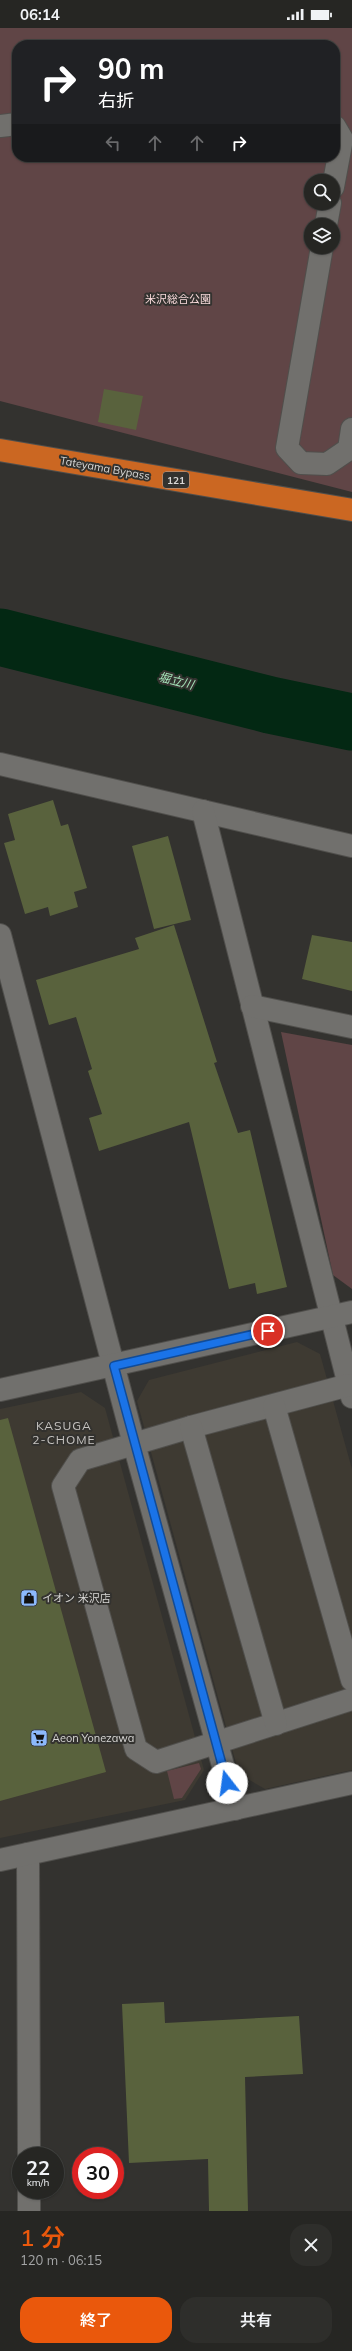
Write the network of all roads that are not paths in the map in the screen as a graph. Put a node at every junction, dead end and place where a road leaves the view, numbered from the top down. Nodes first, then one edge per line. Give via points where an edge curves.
1 (12, 125) edge
2 (0, 126) edge
3 (340, 135) edge
4 (340, 149) edge
5 (338, 162) edge
6 (335, 174) edge
7 (321, 254) edge
8 (352, 429) edge
9 (0, 450) edge
10 (352, 510) edge
11 (0, 764) edge
12 (203, 812) junction
13 (352, 846) edge
14 (0, 935) edge
15 (252, 1006) junction
16 (352, 1027) edge
17 (352, 1312) edge
18 (330, 1317) junction
19 (114, 1366) junction
20 (0, 1390) edge
21 (350, 1391) edge
22 (274, 1406) junction
23 (191, 1427) junction
24 (134, 1444) junction
25 (352, 1680) edge
26 (352, 1699) edge
27 (276, 1724) junction
28 (217, 1743) junction
29 (352, 1783) edge
30 (235, 1809) junction
31 (28, 1854) junction
32 (0, 1860) edge
33 (29, 2147) edge
34 (29, 2199) edge
35 (29, 2211) edge

1 - 2 street
3 - 4 street
5 - 6 street
7 - 8 street via 287,448 301,463 327,464 349,449
9 - 10 highway, Tateyama Bypass / 121
11 - 12 street
12 - 13 street
12 - 15 street
14 - 19 street
15 - 16 street
15 - 18 street
17 - 18 street
18 - 19 street
18 - 21 street
19 - 20 street
19 - 24 street
21 - 22 street
22 - 23 street
22 - 25 street
23 - 24 street
23 - 27 street
24 - 28 street
24 - 28 street via 80,1460 63,1486 136,1749 156,1762
26 - 27 street
27 - 28 street
28 - 30 street
29 - 30 street
30 - 31 street
31 - 32 street
31 - 33 street
34 - 35 street

